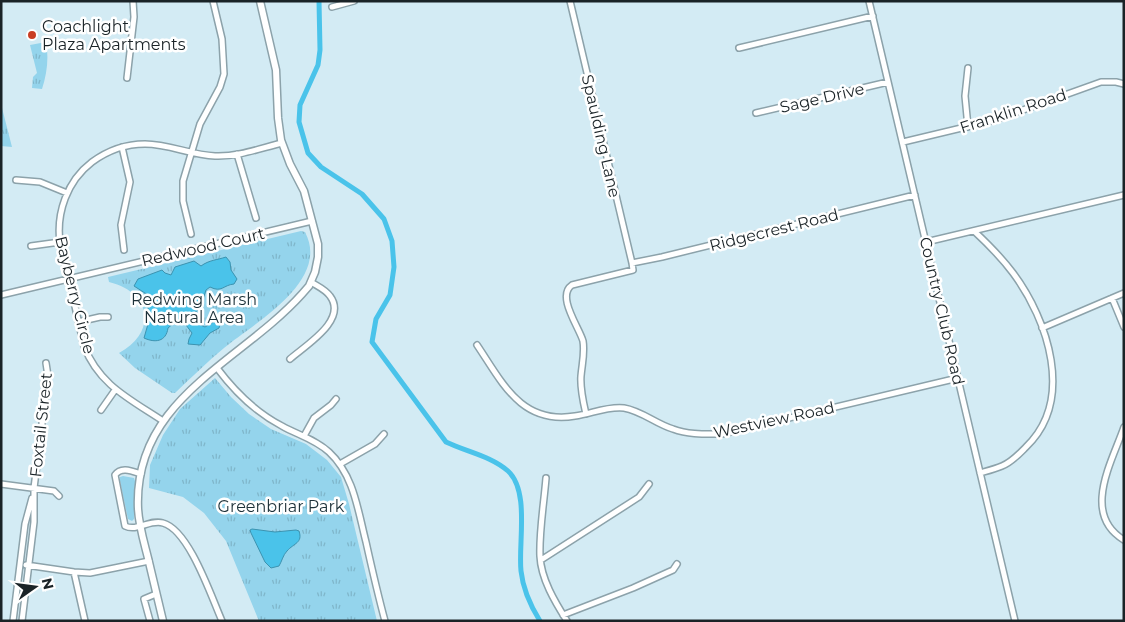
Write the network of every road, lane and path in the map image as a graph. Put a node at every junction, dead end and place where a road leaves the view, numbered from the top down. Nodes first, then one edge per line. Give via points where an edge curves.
1 (133, 1) edge
2 (213, 1) edge
3 (260, 1) edge
4 (354, 1) edge
5 (570, 1) edge
6 (869, 1) edge
7 (332, 7) dead end
8 (873, 16) junction
9 (739, 48) dead end
10 (968, 68) dead end
11 (127, 78) dead end
12 (888, 82) junction
13 (1124, 84) edge
14 (756, 113) dead end
15 (968, 127) junction
16 (902, 142) junction
17 (282, 143) junction
18 (122, 147) junction
19 (191, 152) junction
20 (237, 154) junction
21 (16, 180) dead end
22 (67, 193) junction
23 (915, 195) junction
24 (1124, 195) edge
25 (256, 218) dead end
26 (312, 221) junction
27 (974, 230) junction
28 (191, 234) dead end
29 (60, 242) junction
30 (926, 242) junction
31 (31, 246) dead end
32 (124, 250) dead end
33 (632, 263) junction
34 (69, 279) junction
35 (311, 282) junction
36 (1124, 293) edge
37 (1, 295) edge
38 (1112, 298) junction
39 (108, 318) dead end
40 (78, 322) junction
41 (1124, 327) edge
42 (1042, 328) junction
43 (477, 345) dead end
44 (290, 359) dead end
45 (46, 363) dead end
46 (218, 368) junction
47 (958, 378) junction
48 (115, 390) junction
49 (336, 399) dead end
50 (101, 410) dead end
51 (586, 414) junction
52 (163, 421) junction
53 (1124, 427) edge
54 (384, 434) dead end
55 (304, 436) junction
56 (340, 464) junction
57 (980, 473) junction
58 (141, 474) junction
59 (546, 478) dead end
60 (1, 484) edge
61 (649, 484) dead end
62 (34, 488) junction
63 (59, 496) dead end
64 (140, 526) junction
65 (1124, 540) edge
66 (541, 560) junction
67 (149, 561) junction
68 (20, 564) junction
69 (677, 564) dead end
70 (29, 565) junction
71 (74, 572) junction
72 (156, 594) junction
73 (563, 615) junction
74 (13, 621) edge
75 (22, 621) edge
76 (85, 621) edge
77 (150, 621) edge
78 (163, 621) edge
79 (222, 621) edge
80 (385, 621) edge
81 (567, 621) edge
82 (1015, 621) edge

1 - 11 street
2 - 19 street via 222,40 224,74 200,124
3 - 17 main road via 276,70
4 - 7 street
5 - 33 street, Spaulding Lane
6 - 8 street, Country Club Road
8 - 9 street
8 - 12 street, Country Club Road
10 - 15 street via 965,96
12 - 14 street, Sage Drive
12 - 16 street, Country Club Road
13 - 15 street, Franklin Road via 1100,82
15 - 16 street, Franklin Road
16 - 23 street, Country Club Road
17 - 20 street, Bayberry Circle
17 - 26 main road via 304,191
18 - 19 street, Bayberry Circle via 153,144
18 - 22 street, Bayberry Circle via 90,164
18 - 32 street via 130,182 122,225
19 - 20 street, Bayberry Circle via 216,156
19 - 28 street via 182,187
20 - 25 street
21 - 22 street via 40,182
22 - 29 street, Bayberry Circle via 59,221
23 - 30 street, Country Club Road
23 - 33 street, Ridgecrest Road
24 - 27 street
26 - 34 street, Redwood Court
26 - 35 main road via 318,251
27 - 30 street
27 - 42 street via 1014,274
29 - 31 street
29 - 34 street, Bayberry Circle
30 - 47 street, Country Club Road
33 - 51 street, Spaulding Lane via 632,270 566,290 583,342 580,377
34 - 37 street, Redwood Court
34 - 40 street, Bayberry Circle
35 - 44 street via 330,296 334,314 328,326
35 - 46 main road via 296,301
36 - 38 street
38 - 41 street
38 - 42 street
39 - 40 street
40 - 48 street, Bayberry Circle via 93,365
42 - 57 street via 1054,387 1048,414 1032,442 1013,459
43 - 51 street, Westview Road via 505,388 520,404 555,417
45 - 62 street, Foxtail Street via 48,376
46 - 52 main road via 184,395
46 - 55 street via 252,407
47 - 51 street, Westview Road via 722,434 682,432 623,408
47 - 57 street, Country Club Road
48 - 50 street
48 - 52 street, Bayberry Circle
49 - 55 street via 314,418
52 - 58 main road via 148,449
53 - 65 street via 1104,484 1101,503 1103,517
54 - 56 street via 374,444
55 - 56 street via 324,448
56 - 80 street via 354,493
57 - 82 street, Country Club Road
58 - 64 main road
58 - 64 street via 123,469 114,477 124,524 129,528
59 - 66 street
60 - 62 street
61 - 66 street via 639,497
62 - 63 street via 54,491
62 - 68 street, Foxtail Street
62 - 70 street, Foxtail Street
64 - 67 main road
64 - 79 street via 160,522 180,536 190,550
66 - 73 street via 545,577
67 - 71 street via 99,572
67 - 72 main road
68 - 70 street
68 - 74 street, Foxtail Street
69 - 73 street via 673,570 633,588
70 - 71 street
70 - 75 street, Foxtail Street
71 - 76 street
72 - 77 street via 144,599
72 - 78 main road
73 - 81 street

